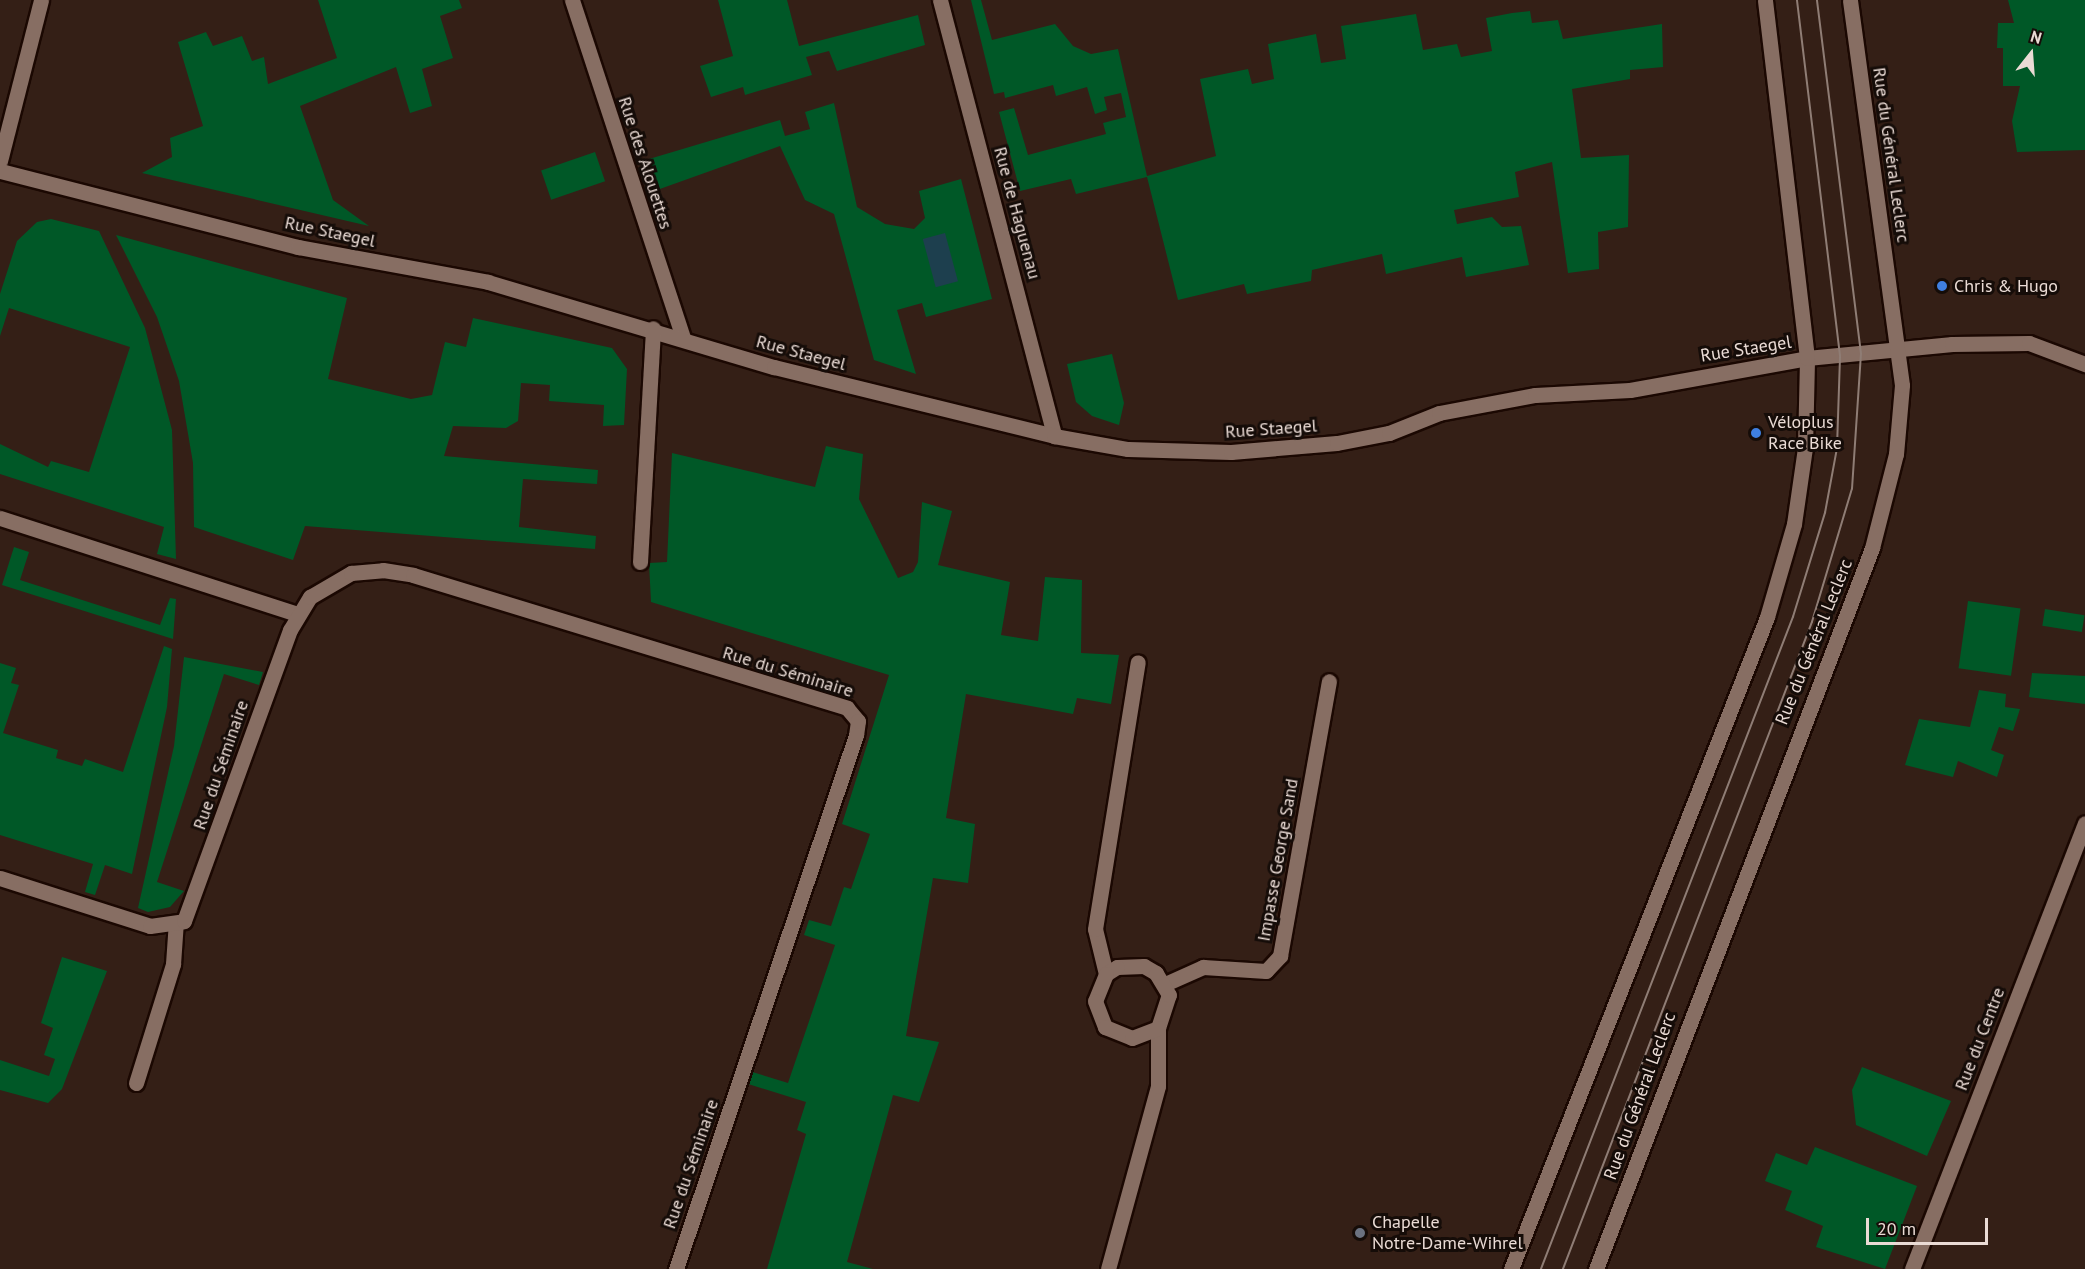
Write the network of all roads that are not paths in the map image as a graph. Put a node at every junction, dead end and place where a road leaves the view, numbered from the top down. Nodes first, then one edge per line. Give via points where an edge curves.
1 (41, 0) edge
2 (572, 0) edge
3 (940, 0) edge
4 (1765, 0) edge
5 (1850, 0) edge
6 (0, 161) edge
7 (0, 171) edge
8 (653, 328) junction
9 (683, 338) junction
10 (1898, 349) junction
11 (1807, 358) junction
12 (2085, 364) edge
13 (1054, 436) junction
14 (0, 518) edge
15 (640, 562) dead end
16 (298, 614) junction
17 (1138, 662) dead end
18 (1329, 681) dead end
19 (2085, 824) edge
20 (0, 878) edge
21 (176, 925) junction
22 (1106, 975) junction
23 (1165, 984) junction
24 (1158, 1028) junction
25 (136, 1083) dead end
26 (676, 1269) edge
27 (1108, 1269) edge
28 (1511, 1269) edge
29 (1596, 1269) edge
30 (1912, 1269) edge

1 - 6 street
2 - 9 street, Rue des Alouettes
3 - 13 street, Rue de Haguenau
4 - 11 street
5 - 10 street, Rue du Général Leclerc
7 - 8 street, Rue Staegel via 298,247 488,282
8 - 9 street, Rue Staegel
8 - 15 street
9 - 13 street, Rue Staegel via 774,367
10 - 11 street, Rue Staegel
10 - 12 street, Rue Staegel via 2007,341
10 - 29 street, Rue du Général Leclerc via 1901,420 1881,524
11 - 13 street, Rue Staegel via 1630,390 1535,395 1439,413 1370,437 1285,449 1175,452
11 - 28 street via 1801,487 1777,586
14 - 16 street
16 - 21 street, Rue du Séminaire via 191,911
16 - 26 street, Rue du Séminaire via 334,579 366,570 399,571 855,713 858,721 852,750
17 - 22 street via 1095,929
18 - 23 street, Impasse George Sand via 1280,956 1266,971 1203,968
19 - 30 street, Rue du Centre
20 - 21 street via 150,926
21 - 25 street via 173,964
22 - 23 street via 1117,967 1144,966
22 - 24 street via 1095,1001 1105,1028 1132,1038
23 - 24 street via 1169,1007
24 - 27 street via 1158,1086

